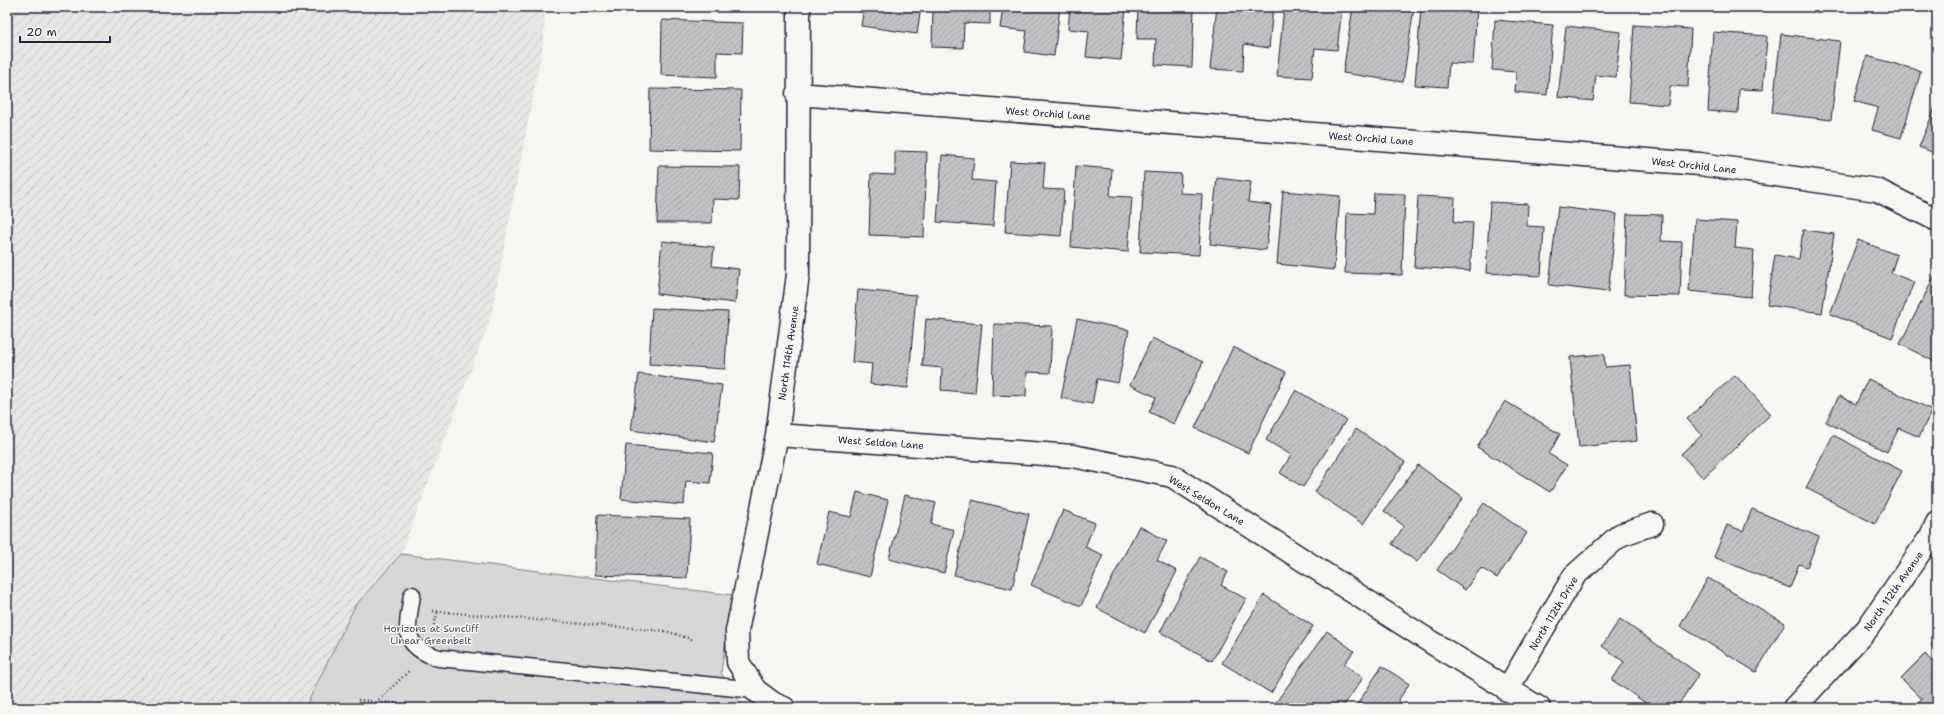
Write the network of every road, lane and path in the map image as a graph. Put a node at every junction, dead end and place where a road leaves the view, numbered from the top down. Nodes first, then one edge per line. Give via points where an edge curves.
1 (799, 7) edge
2 (797, 94) junction
3 (1937, 220) edge
4 (777, 435) junction
5 (1937, 523) edge
6 (1652, 524) dead end
7 (411, 602) joint
8 (694, 640) dead end
9 (755, 690) junction
10 (1507, 690) junction
11 (358, 700) dead end
12 (448, 708) edge
13 (784, 708) edge
14 (1539, 708) edge
15 (1794, 708) edge

1 - 2 street, North 114th Avenue
2 - 3 street, West Orchid Lane via 1700,164 1877,190
2 - 4 street, North 114th Avenue via 798,274
4 - 9 street, North 114th Avenue via 737,631 738,662
4 - 10 street, West Seldon Lane via 1073,456 1172,476
5 - 15 street, North 112th Avenue via 1931,536 1867,629
6 - 10 street, North 112th Drive via 1620,535 1574,576
7 - 8 path via 666,632
7 - 9 lane via 407,629 411,640 422,653 439,658
9 - 13 street
10 - 14 street, West Seldon Lane
11 - 12 path

